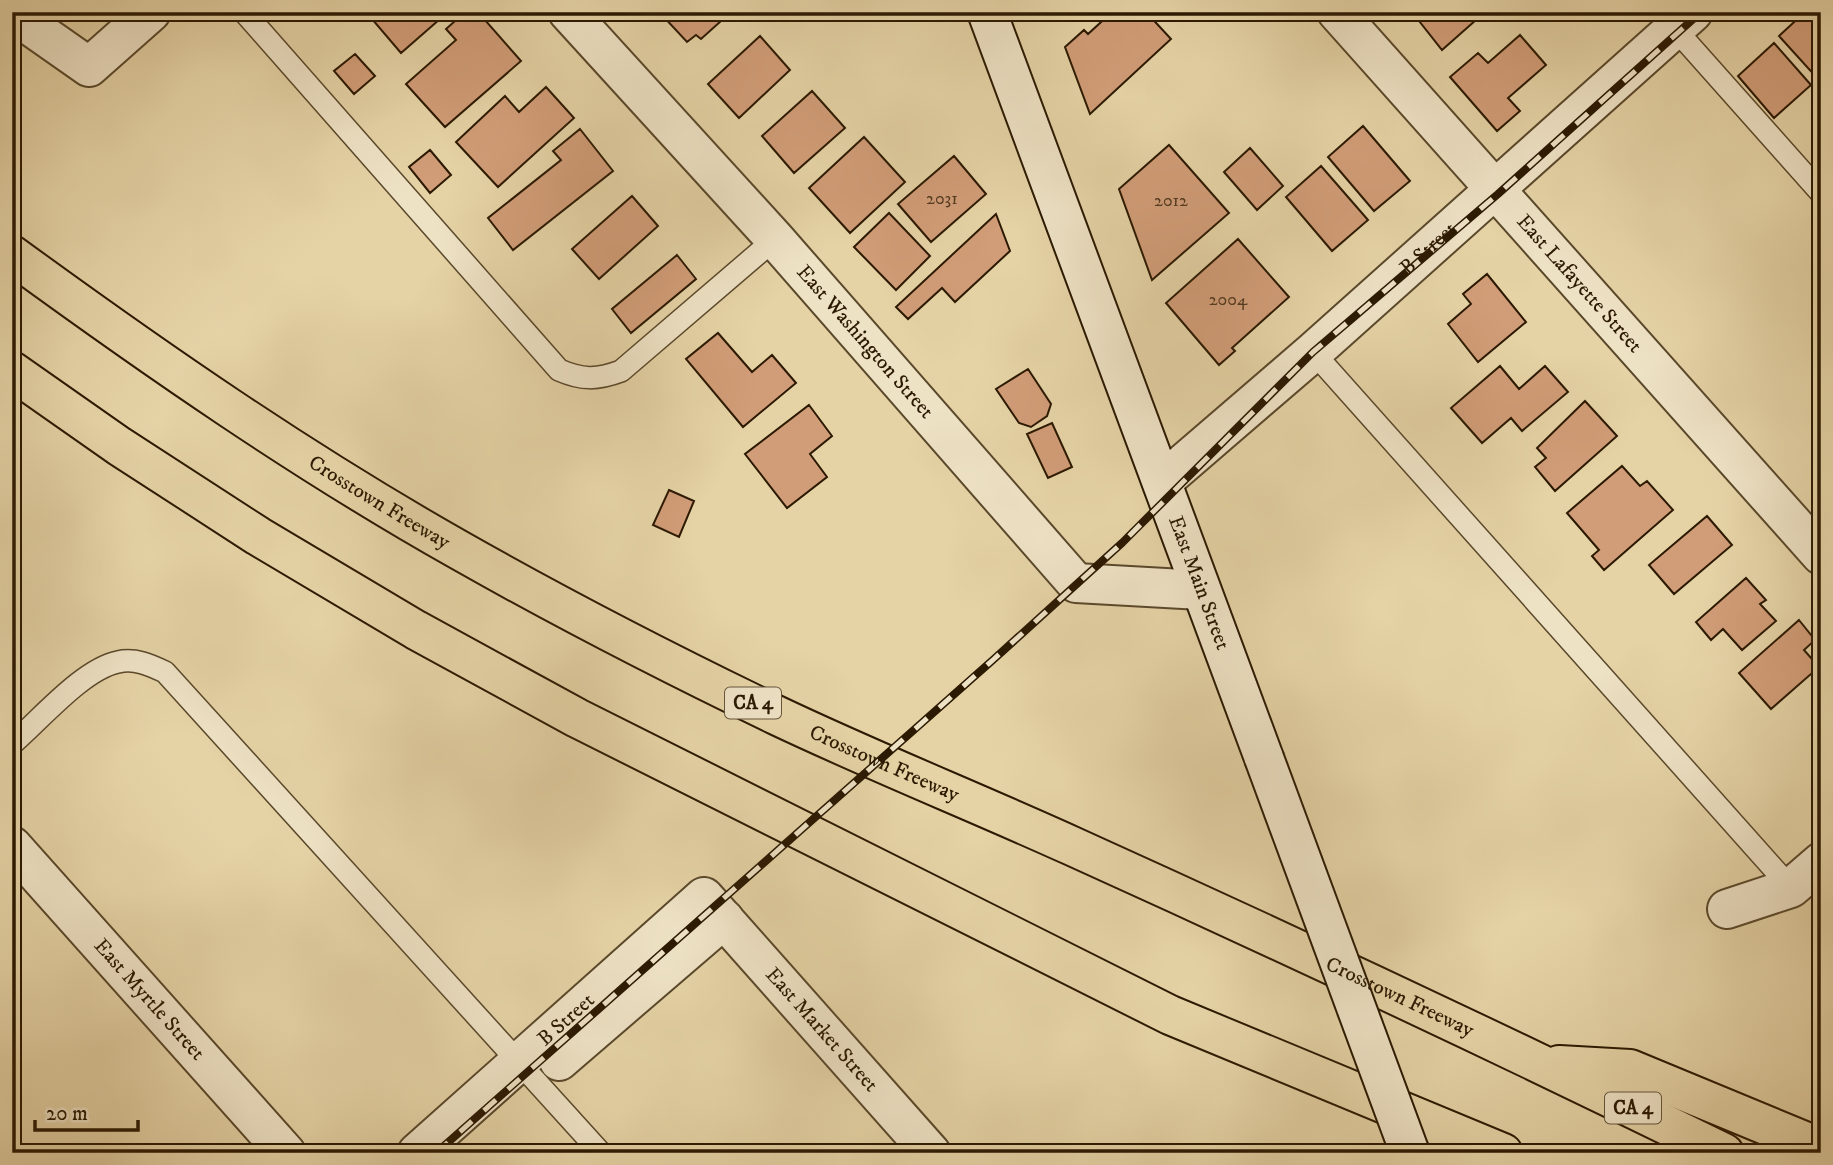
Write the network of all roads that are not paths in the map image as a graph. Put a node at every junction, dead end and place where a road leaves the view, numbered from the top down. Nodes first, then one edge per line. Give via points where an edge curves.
1 (151, 12) edge
2 (244, 12) edge
3 (568, 12) edge
4 (987, 12) edge
5 (1337, 12) edge
6 (12, 13) edge
7 (1676, 18) edge
8 (1495, 191) junction
9 (1821, 193) edge
10 (775, 239) junction
11 (12, 255) edge
12 (1313, 352) junction
13 (12, 371) edge
14 (1161, 482) junction
15 (1821, 555) edge
16 (1201, 590) junction
17 (12, 744) edge
18 (12, 846) edge
19 (1821, 862) edge
20 (1791, 888) junction
21 (714, 908) joint
22 (1727, 909) dead end
23 (1542, 1064) junction
24 (527, 1072) junction
25 (1821, 1148) edge
26 (286, 1153) edge
27 (417, 1153) edge
28 (456, 1153) edge
29 (601, 1153) edge
30 (931, 1153) edge
31 (1410, 1153) edge
32 (1503, 1153) edge
33 (1724, 1153) edge

1 - 6 street via 89,67
2 - 10 lane via 559,370 579,378 600,379 621,371
3 - 10 street, East Washington Street
4 - 14 street, East Main Street
5 - 8 street, East Lafayette Street
7 - 8 street, B Street
7 - 9 lane
8 - 12 street, B Street
8 - 15 street, East Lafayette Street
10 - 16 street, East Washington Street via 1076,583
11 - 23 highway, Crosstown Freeway / CA 4 via 142,349 289,446 456,549 609,631 781,718 1083,851
12 - 14 street, B Street
12 - 20 lane
13 - 32 highway via 258,536 416,630 578,718 1170,1015
14 - 16 street, East Main Street
16 - 31 street, East Main Street, bridge
17 - 24 lane via 99,668 120,661 145,662 165,672
18 - 26 street, East Myrtle Street
19 - 20 street
20 - 22 street
21 - 24 street, B Street
21 - 30 street, East Market Street
23 - 25 highway via 1630,1069
23 - 33 highway, Crosstown Freeway / CA 4
24 - 27 street, B Street
24 - 28 street
24 - 29 lane

